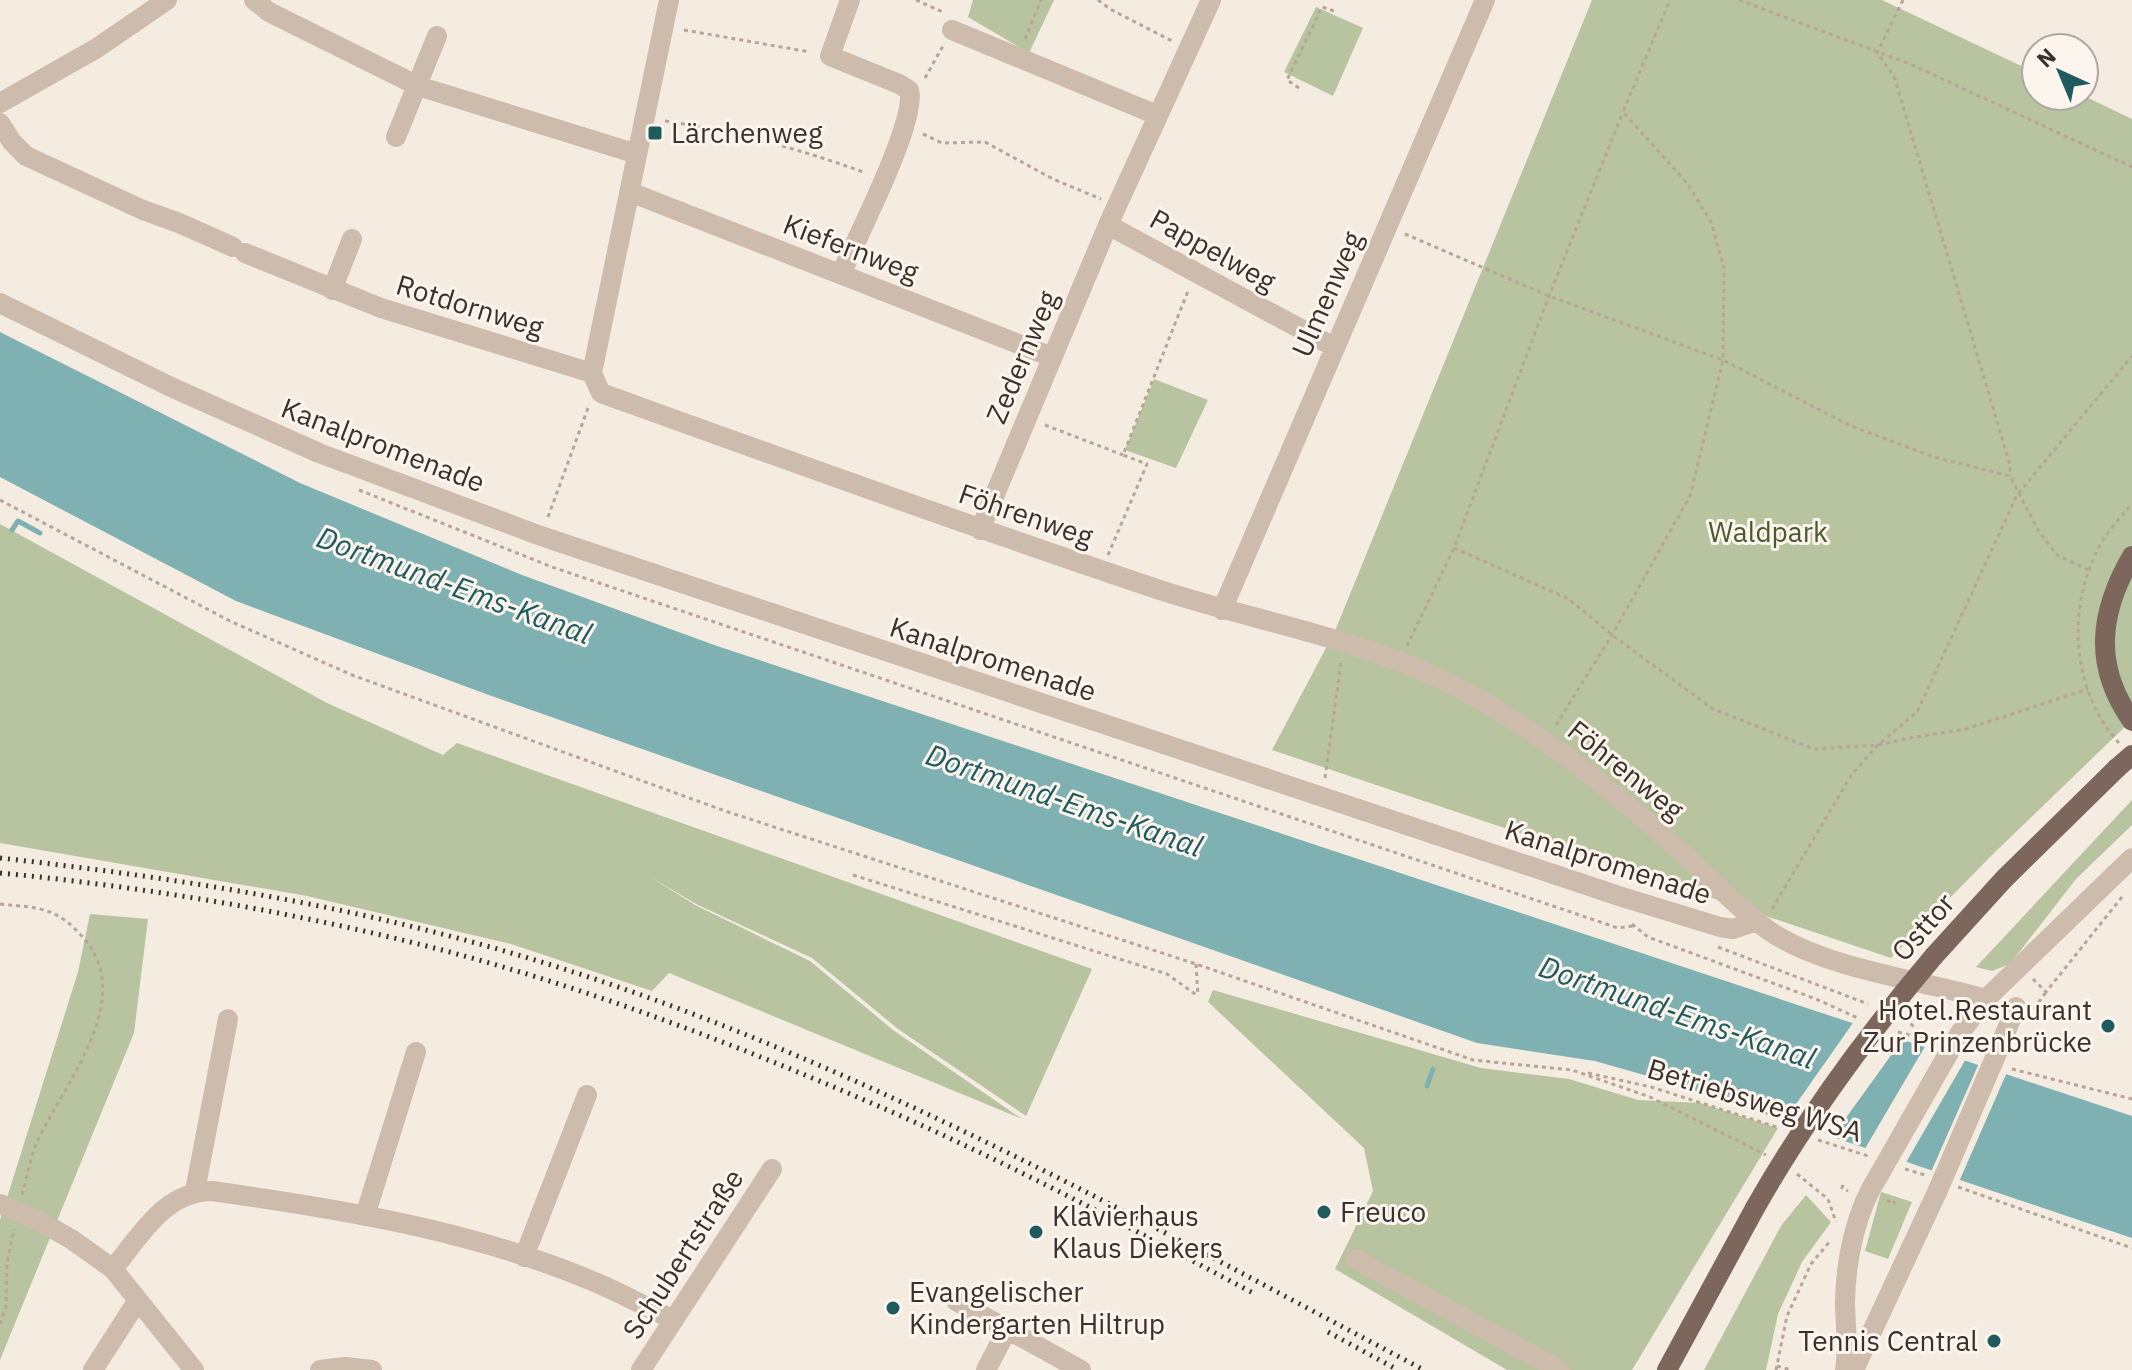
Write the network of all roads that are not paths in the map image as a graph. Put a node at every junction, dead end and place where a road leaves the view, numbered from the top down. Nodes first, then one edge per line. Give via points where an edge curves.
1 (167, 0) edge
2 (254, 0) edge
3 (669, 0) edge
4 (850, 0) edge
5 (1211, 0) edge
6 (1485, 0) edge
7 (952, 30) road end
8 (437, 36) dead end
9 (418, 86) junction
10 (0, 103) edge
11 (1157, 115) junction
12 (0, 123) edge
13 (396, 137) dead end
14 (637, 154) junction
15 (630, 192) junction
16 (1112, 215) junction
17 (352, 239) dead end
18 (841, 274) junction
19 (332, 290) junction
20 (0, 303) edge
21 (1334, 347) junction
22 (1052, 357) junction
23 (592, 373) junction
24 (980, 530) junction
25 (2132, 556) edge
26 (1222, 610) junction
27 (2132, 721) edge
28 (2124, 761) edge
29 (2132, 858) edge
30 (1757, 921) junction
31 (1986, 999) junction
32 (2024, 1009) road end
33 (228, 1019) dead end
34 (416, 1052) dead end
35 (587, 1095) dead end
36 (772, 1169) dead end
37 (195, 1191) junction
38 (9, 1207) edge
39 (365, 1216) junction
40 (524, 1257) junction
41 (1355, 1259) dead end
42 (113, 1269) junction
43 (138, 1300) junction
44 (956, 1301) dead end
45 (674, 1320) junction
46 (1008, 1328) junction
47 (93, 1370) edge
48 (194, 1370) edge
49 (320, 1370) edge
50 (372, 1370) edge
51 (641, 1370) edge
52 (986, 1370) edge
53 (1081, 1370) edge
54 (1560, 1370) edge
55 (1667, 1370) edge
56 (1845, 1370) edge
57 (1854, 1370) edge

1 - 10 street via 97,48
2 - 9 street
3 - 14 street
4 - 18 street via 830,56 899,84 911,97 905,126
5 - 11 street, Zedernweg
6 - 21 street, Ulmenweg
7 - 11 street
8 - 9 street
9 - 13 street
9 - 14 street
11 - 16 street, Zedernweg
12 - 19 street, Rotdornweg via 26,156
14 - 15 street
15 - 18 street, Kiefernweg
15 - 23 street
16 - 21 street, Pappelweg via 1196,272
16 - 22 street, Zedernweg
17 - 19 street
18 - 22 street, Kiefernweg
19 - 23 street, Rotdornweg
20 - 30 street, Kanalpromenade via 319,453 497,519 1622,897 1720,927 1733,929
21 - 26 street, Ulmenweg
22 - 24 street, Zedernweg
23 - 24 street, Föhrenweg via 601,393
24 - 26 street, Föhrenweg
25 - 27 main road via 2116,585 2105,626 2112,686
26 - 30 street, Föhrenweg via 1399,662 1488,702 1615,793
28 - 55 main road, Osttor, bridge via 1934,956 1839,1077 1755,1208
29 - 31 street
30 - 31 street via 1787,941 1832,959
31 - 56 street, bridge via 1960,1033 1862,1206 1845,1300
32 - 57 street, bridge via 1997,1053
33 - 37 street
34 - 39 street
35 - 40 street
36 - 45 street, Schubertstraße
37 - 39 street
37 - 42 street via 157,1216
38 - 42 street via 71,1239
39 - 40 street
40 - 45 street via 595,1282
41 - 54 street
42 - 43 street
43 - 47 street
43 - 48 street
44 - 46 street
45 - 51 street, Schubertstraße
46 - 52 street
46 - 53 street
49 - 50 street

